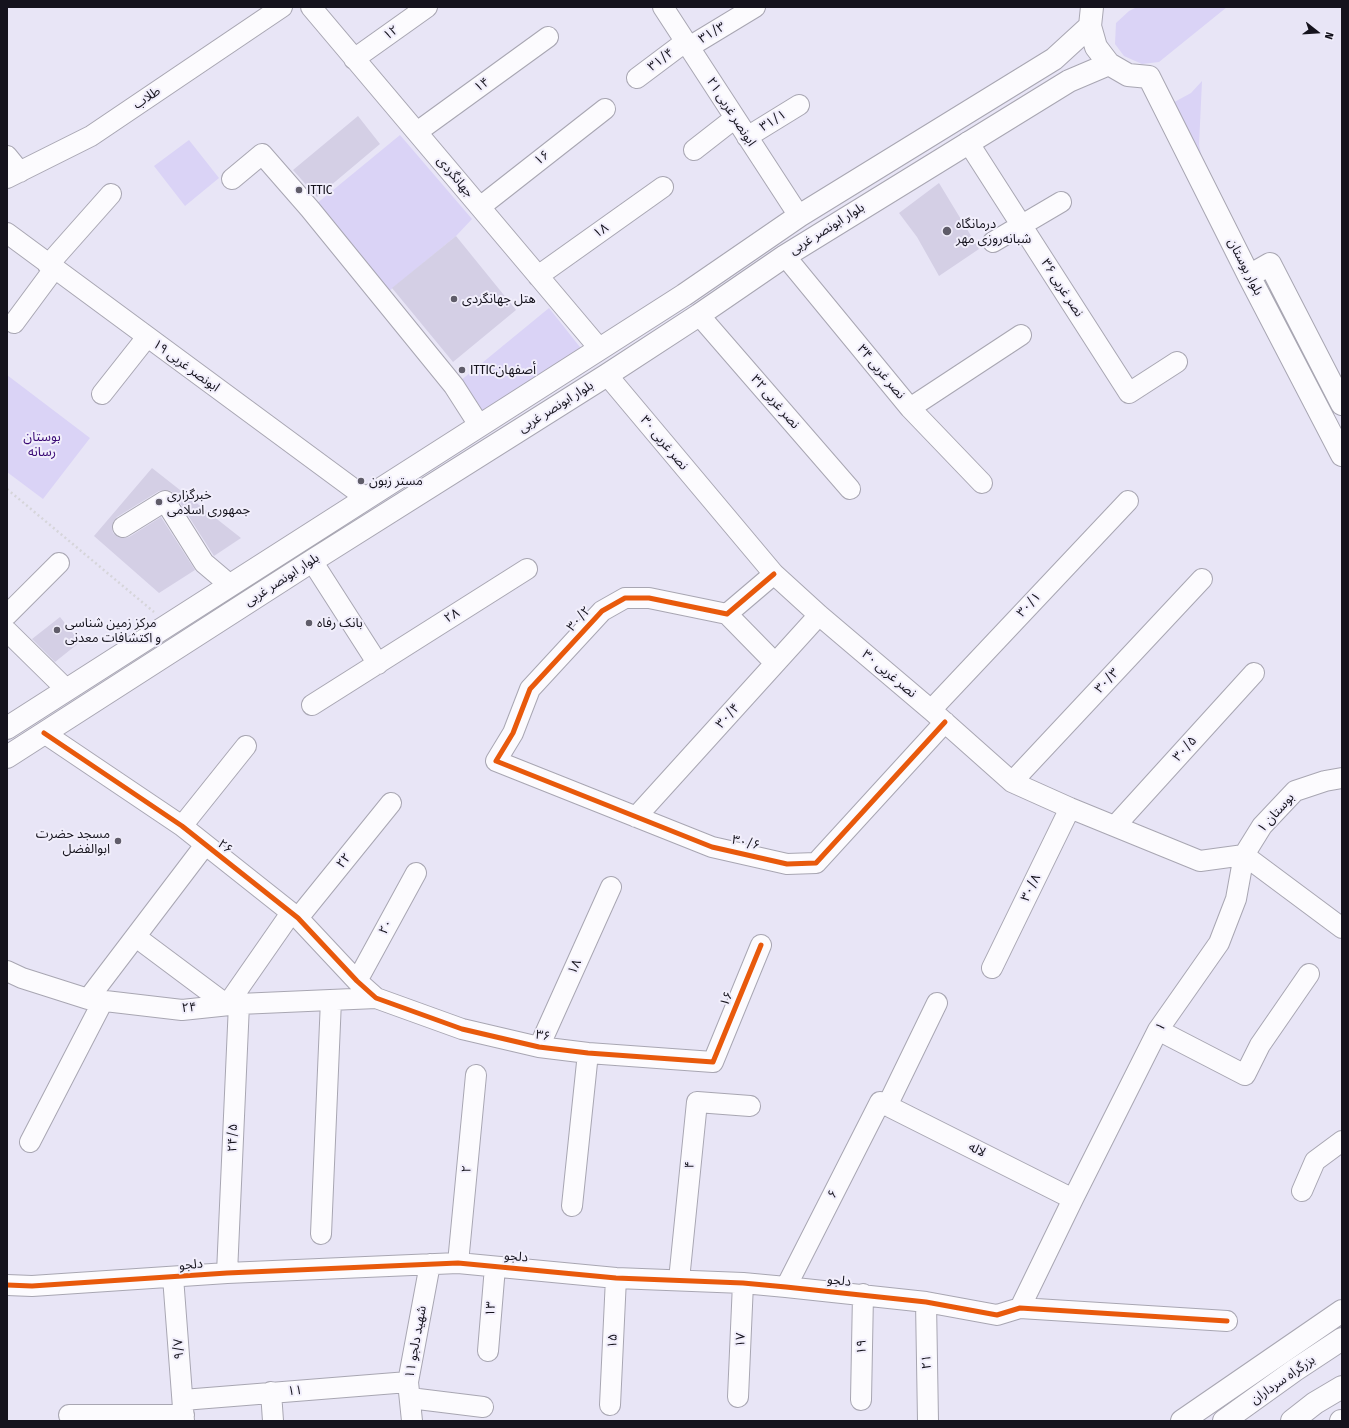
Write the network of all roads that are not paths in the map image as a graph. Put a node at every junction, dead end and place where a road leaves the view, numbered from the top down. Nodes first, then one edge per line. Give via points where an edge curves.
1 (282, 7) edge
2 (311, 7) edge
3 (427, 7) edge
4 (663, 7) edge
5 (755, 7) edge
6 (1091, 17) edge
7 (548, 37) dead end
8 (687, 44) junction
9 (354, 58) junction
10 (1109, 64) junction
11 (637, 78) dead end
12 (798, 105) dead end
13 (604, 109) dead end
14 (735, 118) junction
15 (417, 132) junction
16 (747, 137) junction
17 (968, 142) junction
18 (694, 150) dead end
19 (7, 156) edge
20 (13, 175) edge
21 (232, 179) dead end
22 (663, 187) dead end
23 (111, 194) dead end
24 (1061, 202) dead end
25 (480, 207) junction
26 (799, 216) junction
27 (1022, 225) junction
28 (7, 233) edge
29 (994, 242) dead end
30 (785, 256) junction
31 (51, 267) junction
32 (538, 276) junction
33 (1249, 276) junction
34 (699, 315) junction
35 (14, 323) dead end
36 (1021, 335) dead end
37 (146, 337) junction
38 (599, 348) junction
39 (1177, 362) dead end
40 (607, 375) junction
41 (102, 394) dead end
42 (1342, 404) edge
43 (910, 408) junction
44 (478, 425) junction
45 (1342, 455) edge
46 (982, 483) dead end
47 (850, 488) dead end
48 (366, 498) junction
49 (1128, 501) dead end
50 (123, 527) dead end
51 (312, 561) junction
52 (59, 563) dead end
53 (527, 568) dead end
54 (774, 574) junction
55 (1202, 579) dead end
56 (230, 585) junction
57 (726, 614) junction
58 (7, 615) edge
59 (819, 615) junction
60 (7, 630) edge
61 (775, 663) junction
62 (378, 664) junction
63 (1254, 673) dead end
64 (67, 690) junction
65 (312, 706) dead end
66 (938, 716) junction
67 (7, 728) edge
68 (44, 733) junction
69 (246, 746) dead end
70 (7, 757) edge
71 (496, 761) joint
72 (1342, 778) edge
73 (1012, 782) junction
74 (391, 803) dead end
75 (1070, 808) junction
76 (636, 817) junction
77 (182, 826) junction
78 (1115, 826) junction
79 (205, 845) junction
80 (1244, 856) junction
81 (416, 873) dead end
82 (611, 887) dead end
83 (294, 916) junction
84 (1342, 928) edge
85 (136, 937) junction
86 (761, 945) dead end
87 (992, 968) dead end
88 (7, 971) edge
89 (1309, 974) dead end
90 (357, 981) junction
91 (376, 998) junction
92 (95, 1000) junction
93 (331, 1000) junction
94 (937, 1003) dead end
95 (233, 1004) junction
96 (1158, 1030) junction
97 (539, 1047) junction
98 (588, 1053) junction
99 (713, 1062) joint
100 (476, 1075) dead end
101 (884, 1104) junction
102 (750, 1106) dead end
103 (1342, 1141) edge
104 (30, 1142) dead end
105 (1302, 1191) dead end
106 (1073, 1199) junction
107 (572, 1206) dead end
108 (321, 1234) dead end
109 (458, 1263) junction
110 (430, 1264) junction
111 (495, 1267) junction
112 (227, 1273) junction
113 (174, 1278) junction
114 (616, 1278) junction
115 (678, 1280) junction
116 (743, 1282) junction
117 (7, 1285) edge
118 (786, 1286) junction
119 (863, 1294) junction
120 (926, 1302) junction
121 (1020, 1308) junction
122 (1342, 1311) edge
123 (1227, 1321) dead end
124 (1342, 1340) edge
125 (488, 1351) dead end
126 (1342, 1387) edge
127 (409, 1390) junction
128 (270, 1392) junction
129 (738, 1397) dead end
130 (861, 1400) dead end
131 (610, 1405) dead end
132 (483, 1407) dead end
133 (184, 1412) edge
134 (69, 1415) dead end
135 (273, 1421) edge
136 (412, 1421) edge
137 (928, 1421) edge
138 (1182, 1421) edge
139 (1224, 1421) edge
140 (1292, 1421) edge

1 - 20 street, طلاب via 91,136
2 - 9 street, جهانگردی
3 - 9 street, ۱۲
4 - 8 street, ابونصر غربی ۲۱
5 - 8 street, ۳۱/۳
6 - 10 main road via 1096,47
6 - 26 main road, بلوار ابونصر غربی via 1054,59
7 - 15 street, ۱۴
8 - 11 street, ۳۱/۴
8 - 14 street, ابونصر غربی ۲۱
9 - 15 street, جهانگردی
10 - 17 main road, بلوار ابونصر غربی via 1068,81
10 - 33 main road, بلوار بوستان via 1128,75 1149,77
12 - 16 street, ۳۱/۱
13 - 25 street, ۱۶
14 - 16 street, ابونصر غربی ۲۱
14 - 18 street
15 - 25 street, جهانگردی
16 - 26 street, ابونصر غربی ۲۱
17 - 27 street, نصر غربی ۳۶
17 - 30 main road, بلوار ابونصر غربی
19 - 20 street
21 - 44 street via 262,154 454,386
22 - 32 street, ۱۸
23 - 31 street
24 - 27 street
25 - 32 street, جهانگردی
26 - 38 main road, بلوار ابونصر غربی via 684,295
27 - 29 street
27 - 39 street, نصر غربی ۳۶ via 1129,393
28 - 31 street, ابونصر غربی ۱۹
30 - 34 main road, بلوار ابونصر غربی
30 - 43 street, نصر غربی ۳۴
31 - 35 street
31 - 37 street, ابونصر غربی ۱۹
32 - 38 street, جهانگردی
33 - 42 main road, بلوار بوستان via 1270,264
33 - 45 main road, بلوار بوستان
34 - 40 main road, بلوار ابونصر غربی
34 - 47 street, نصر غربی ۳۲
36 - 43 street
37 - 41 street
37 - 48 street, ابونصر غربی ۱۹
38 - 44 main road, بلوار ابونصر غربی
40 - 51 main road, بلوار ابونصر غربی
40 - 54 street, نصر غربی ۳۰
43 - 46 street, نصر غربی ۳۴
44 - 48 main road, بلوار ابونصر غربی
48 - 56 main road, بلوار ابونصر غربی
49 - 66 street, ۳۰/۱
50 - 56 street via 165,501 204,563
51 - 62 street
51 - 68 main road, بلوار ابونصر غربی
52 - 58 street
53 - 62 street, ۲۸
54 - 57 street
54 - 59 street, نصر غربی ۳۰
55 - 73 street, ۳۰/۳
56 - 64 main road, بلوار ابونصر غربی
57 - 61 street
57 - 71 street, ۳۰/۲ via 649,598 625,598 602,611 530,689 513,733
59 - 61 street, ۳۰/۴
59 - 66 street, نصر غربی ۳۰
60 - 64 street
61 - 76 street, ۳۰/۴
62 - 65 street, ۲۸
63 - 78 street, ۳۰/۵
64 - 67 main road, بلوار ابونصر غربی
66 - 73 street, نصر غربی ۳۰
66 - 76 street, ۳۰/۶ via 816,863 787,864 712,847
68 - 70 main road, بلوار ابونصر غربی
68 - 77 street, ۲۶
69 - 77 street
71 - 76 street, ۳۰/۶
72 - 80 street, بوستان ۱ via 1295,791 1262,826
73 - 75 street, نصر غربی ۳۰
74 - 83 street, ۲۲
75 - 78 street, نصر غربی ۳۰
75 - 87 street, ۳۰/۸
77 - 79 street, ۲۶
78 - 80 street, نصر غربی ۳۰ via 1200,861
79 - 83 street, ۲۶
79 - 85 street
80 - 84 street
80 - 96 street, ۱ via 1236,899 1219,943
81 - 90 street, ۲۰
82 - 97 street, ۱۸
83 - 90 street, ۲۶
83 - 95 street, ۲۲
85 - 92 street
85 - 95 street
86 - 99 street, ۱۶
88 - 92 street, ۲۴
89 - 96 street via 1260,1045 1244,1075
90 - 91 street, ۲۶
91 - 93 street, ۲۴
91 - 97 street, ۳۶ via 462,1029
92 - 95 street, ۲۴ via 182,1010
92 - 104 street
93 - 95 street, ۲۴
93 - 108 street
94 - 101 street, ۶
95 - 112 street, ۲۴/۵
96 - 106 street, ۱
97 - 98 street, ۳۶
98 - 99 street, ۳۶
98 - 107 street
100 - 109 street, ۲
101 - 106 street, لاله
101 - 118 street, ۶
102 - 115 street, ۴ via 697,1102
103 - 105 street via 1315,1161
106 - 121 street, ۱
109 - 110 street, دلجو
109 - 111 street, دلجو
110 - 112 street, دلجو
110 - 127 street, شهید دلجو ۱۱
111 - 114 street, دلجو
111 - 125 street, ۱۳
112 - 113 street, دلجو
113 - 117 street, دلجو via 32,1286
113 - 133 street, ۹/۷
114 - 115 street, دلجو
114 - 131 street, ۱۵
115 - 116 street, دلجو
116 - 118 street, دلجو
116 - 129 street, ۱۷
118 - 119 street, دلجو
119 - 120 street, دلجو
119 - 130 street, ۱۹
120 - 121 street, دلجو via 997,1315
120 - 137 street, ۲۱
121 - 123 street
122 - 138 main road
124 - 139 main road, بزرگراه سرداران
126 - 140 main road
127 - 128 street, ۱۱
127 - 132 street, ۱۱
127 - 136 street, شهید دلجو ۱۱
128 - 133 street, ۱۱
128 - 135 street
133 - 134 street, ۱۱

